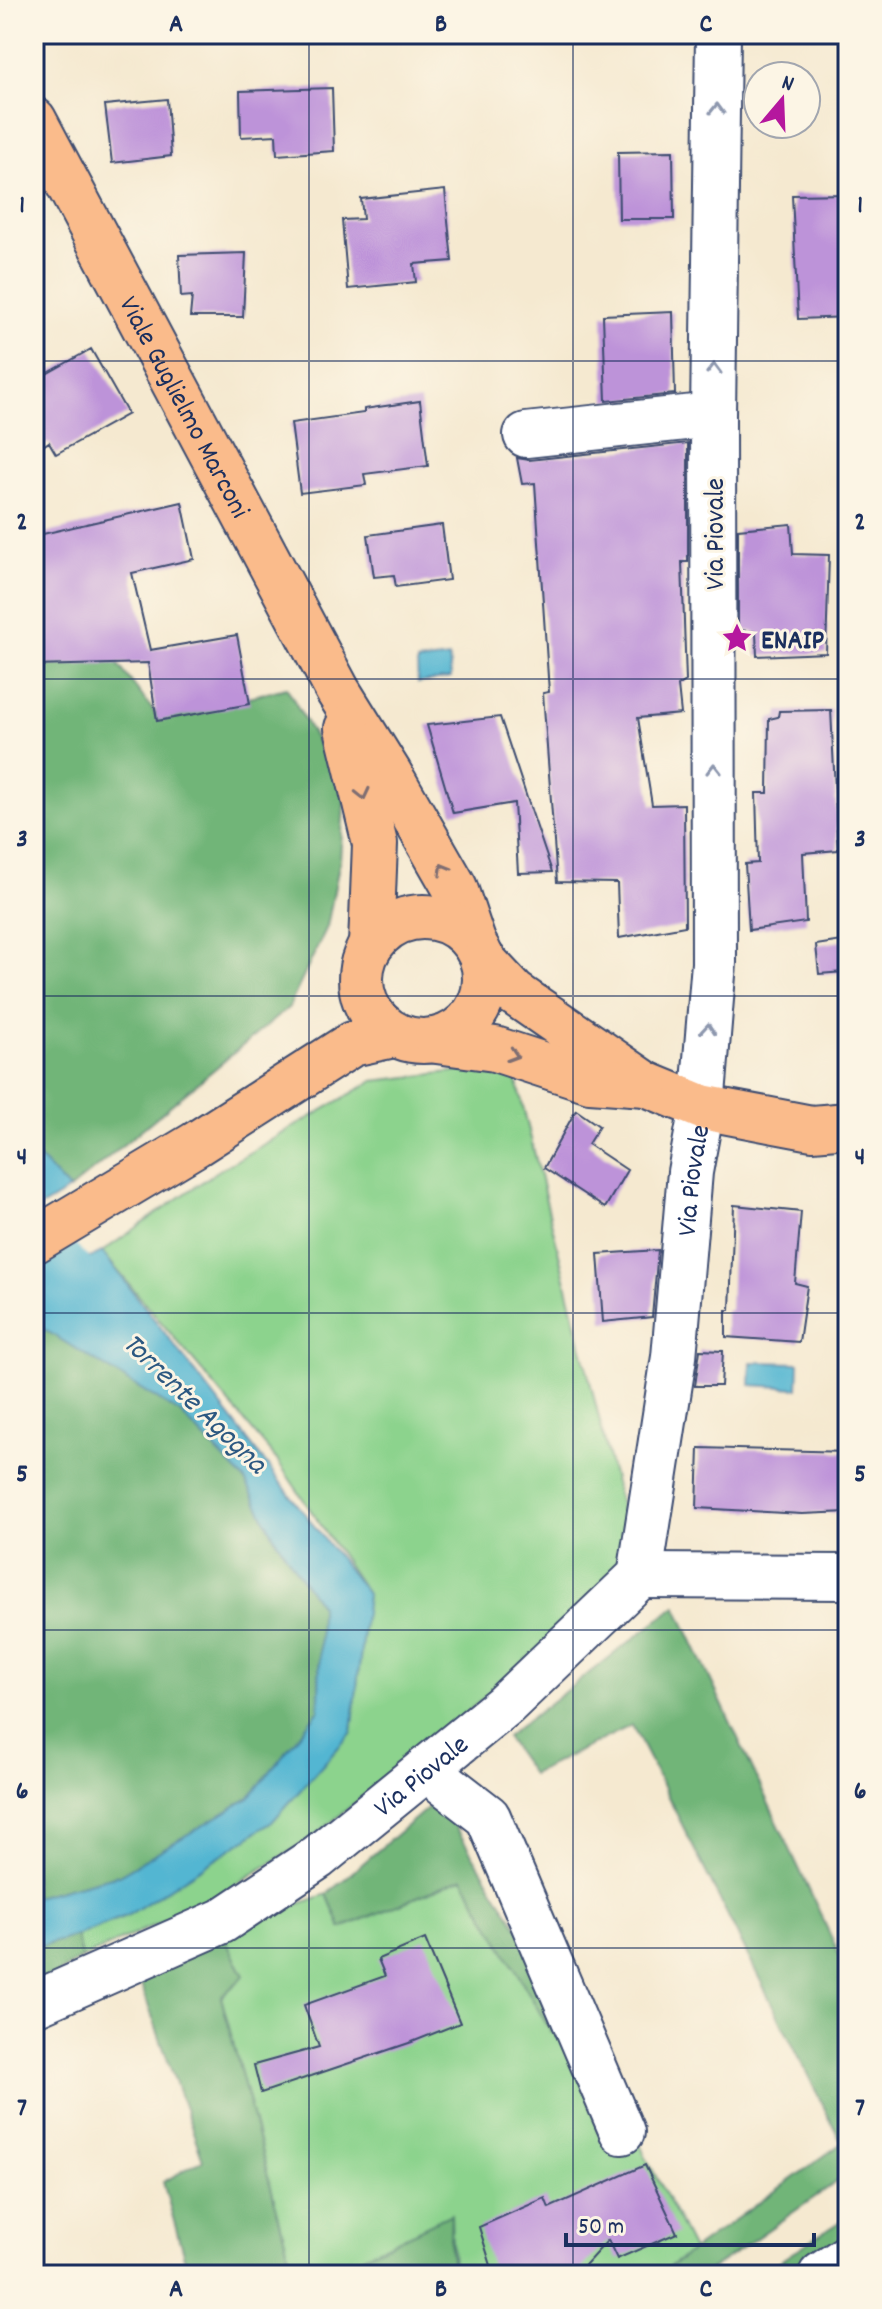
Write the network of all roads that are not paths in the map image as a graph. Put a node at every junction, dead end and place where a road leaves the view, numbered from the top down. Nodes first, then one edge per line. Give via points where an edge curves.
1 (718, 34) edge
2 (34, 120) edge
3 (713, 415) junction
4 (526, 435) dead end
5 (338, 691) junction
6 (371, 945) junction
7 (478, 951) junction
8 (362, 993) junction
9 (394, 1035) junction
10 (437, 1041) junction
11 (646, 1084) junction
12 (702, 1107) junction
13 (244, 1114) junction
14 (848, 1125) edge
15 (34, 1241) edge
16 (640, 1576) junction
17 (848, 1577) edge
18 (426, 1769) junction
19 (34, 2004) edge
20 (622, 2132) dead end
21 (848, 2257) edge
22 (821, 2275) edge

3 -> 1 street, Via Piovale
2 - 5 main road, Viale Guglielmo Marconi
3 - 4 street
12 -> 3 street, Via Piovale via 714,963
5 -> 6 main road, Viale Guglielmo Marconi via 375,844
7 -> 5 main road, Viale Guglielmo Marconi via 455,888
6 - 7 main road via 401,920 421,917 458,928
6 - 8 main road via 363,960
7 - 10 main road via 486,981 482,1001 472,1019
7 - 11 main road, Viale Guglielmo Marconi via 514,993
8 - 9 main road via 368,1010
8 - 13 main road via 334,1028
9 - 10 main road via 415,1042
9 - 13 main road via 352,1044
10 -> 11 main road, Viale Guglielmo Marconi via 495,1049 590,1080
11 - 12 main road, Viale Guglielmo Marconi
12 - 14 main road, Viale Guglielmo Marconi via 812,1128
12 - 16 street, Via Piovale via 690,1172 674,1357
13 - 15 main road
16 - 17 street
16 - 18 street, Via Piovale via 505,1705
18 - 19 street, Via Piovale via 318,1857 222,1921
18 - 20 street via 488,1817
21 - 22 street

